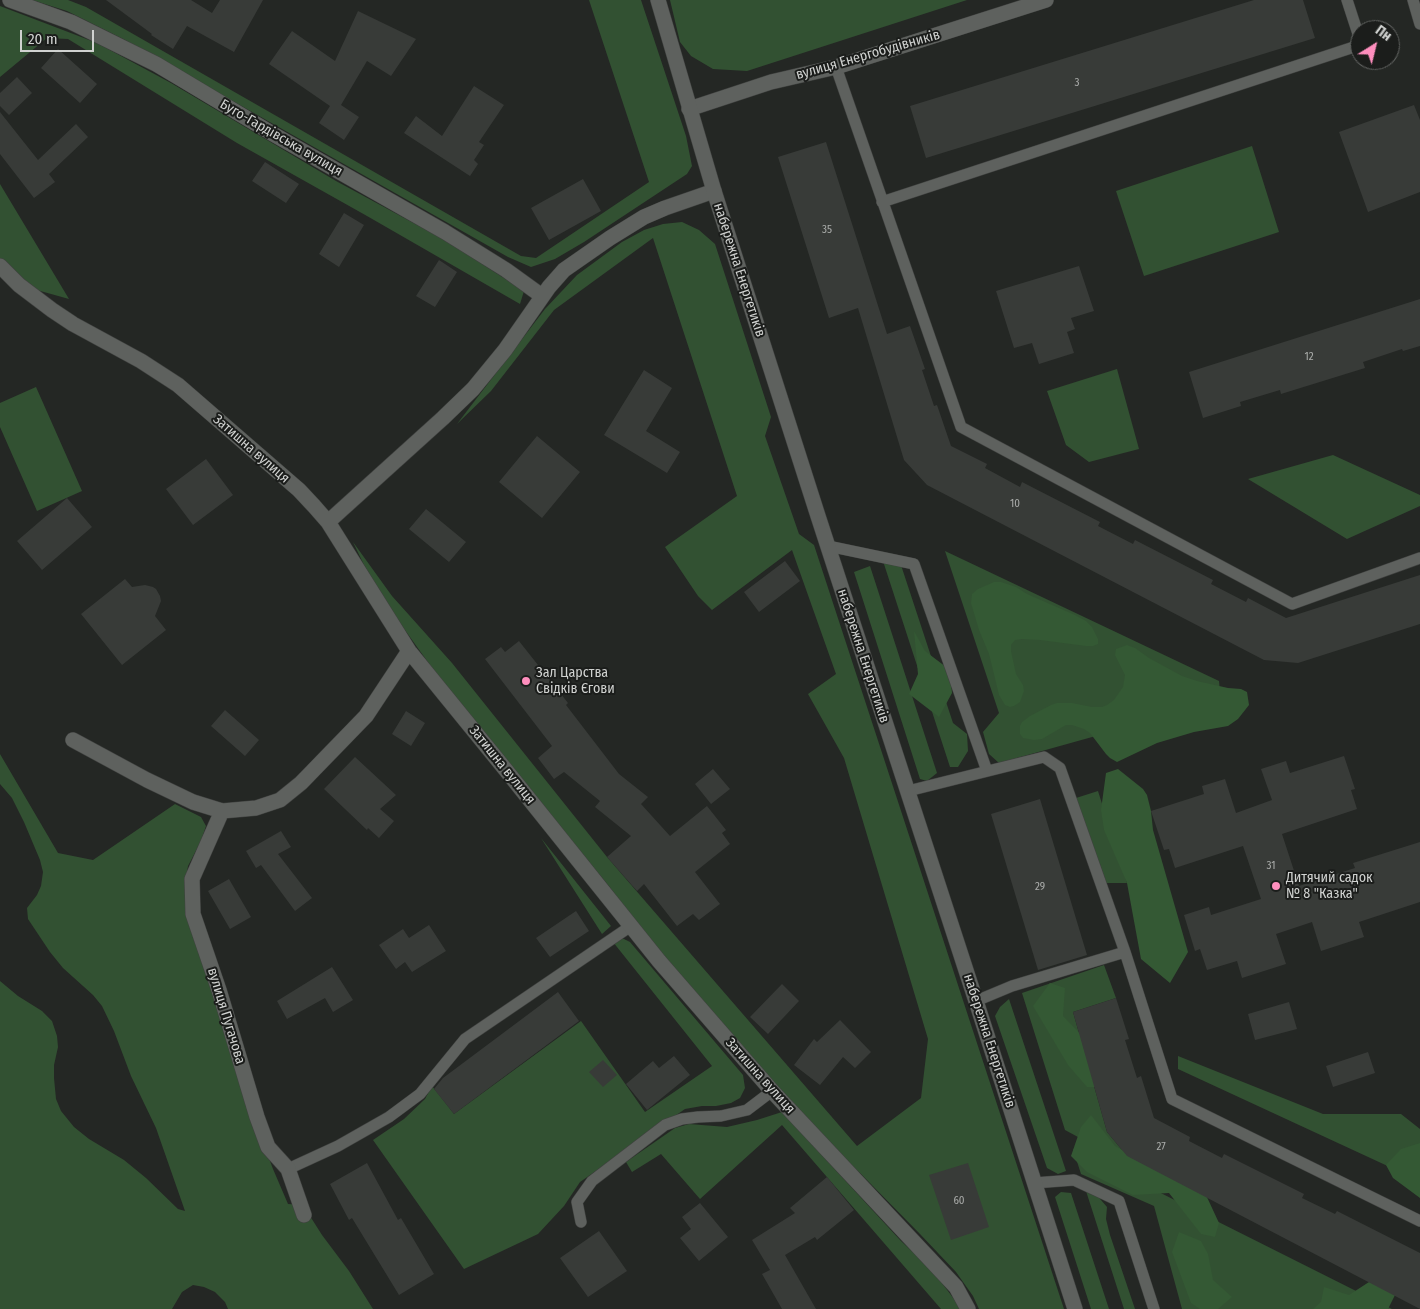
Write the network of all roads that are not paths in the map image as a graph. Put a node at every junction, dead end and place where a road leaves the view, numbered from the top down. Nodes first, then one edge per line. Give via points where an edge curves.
1 (10, 0) edge
2 (658, 0) edge
3 (1046, 0) edge
4 (1347, 0) edge
5 (1413, 0) edge
6 (1354, 20) edge
7 (1420, 24) edge
8 (1350, 48) edge
9 (836, 67) junction
10 (690, 109) junction
11 (714, 191) junction
12 (882, 202) junction
13 (0, 266) edge
14 (542, 296) junction
15 (328, 522) junction
16 (828, 546) junction
17 (1420, 558) edge
18 (409, 651) junction
19 (73, 740) dead end
20 (987, 771) junction
21 (908, 791) junction
22 (222, 811) junction
23 (630, 926) junction
24 (1125, 952) junction
25 (976, 1001) junction
26 (772, 1091) junction
27 (288, 1169) junction
28 (1034, 1183) junction
29 (304, 1214) dead end
30 (1420, 1221) edge
31 (581, 1222) dead end
32 (968, 1309) edge
33 (1075, 1309) edge
34 (1154, 1309) edge

1 - 14 street, Буго-Гардівська вулиця via 70,22 156,64 445,232
2 - 10 street, набережна Енергетиків
3 - 9 street, вулиця Енергобудівників
4 - 6 lane
5 - 7 lane
8 - 12 lane
9 - 10 street, вулиця Енергобудівників via 771,82
9 - 12 lane
10 - 11 street, набережна Енергетиків
11 - 14 street via 655,212 619,233 564,270
11 - 16 street, набережна Енергетиків
12 - 17 lane via 961,427 1292,604
13 - 15 street, Затишна вулиця via 52,310 178,385 299,490
14 - 15 street via 491,369 458,404
15 - 18 street, Затишна вулиця
16 - 20 lane via 914,564
16 - 21 street, набережна Енергетиків
18 - 22 street via 366,716 301,783 280,800 256,808
18 - 23 street, Затишна вулиця
19 - 22 street via 193,802
20 - 21 lane
20 - 24 lane via 1044,756 1060,768
21 - 25 street, набережна Енергетиків
22 - 27 street, вулиця Пугачова via 192,879 193,914 268,1147
23 - 26 street, Затишна вулиця
23 - 27 lane via 465,1039 420,1094 389,1117
24 - 25 lane via 1012,986
24 - 30 lane via 1172,1099
25 - 28 street, набережна Енергетиків
26 - 31 lane via 747,1110 682,1119 665,1125 592,1181 577,1202
26 - 32 street, Затишна вулиця via 956,1287
27 - 29 street, вулиця Пугачова
28 - 33 street, набережна Енергетиків
28 - 34 lane via 1074,1180 1119,1201

